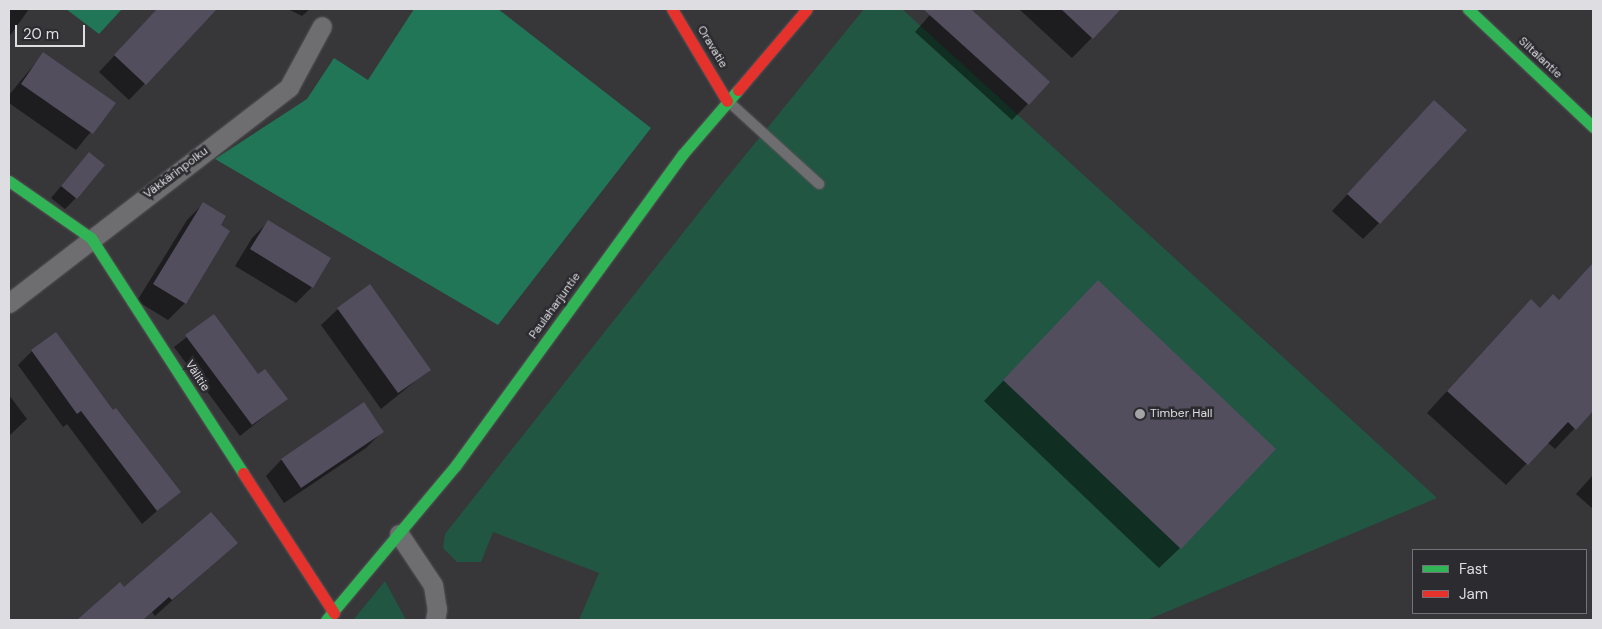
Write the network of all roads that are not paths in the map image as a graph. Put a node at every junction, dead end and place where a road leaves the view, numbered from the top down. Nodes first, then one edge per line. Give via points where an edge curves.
1 (672, 9) edge
2 (807, 9) edge
3 (1468, 9) edge
4 (322, 26) dead end
5 (728, 101) junction
6 (1593, 127) edge
7 (9, 181) edge
8 (818, 184) dead end
9 (91, 238) junction
10 (9, 303) edge
11 (399, 534) junction
12 (330, 617) edge
13 (435, 620) edge

1 - 5 street, Oravatie
2 - 5 street, Paulaharjuntie
3 - 6 street, Siltalantie
4 - 9 street, Väkkärinpolku via 289,87
5 - 8 lane
5 - 11 street, Paulaharjuntie via 682,155 456,465
7 - 9 street, Välitie
9 - 10 street, Väkkärinpolku
9 - 12 street, Välitie
11 - 12 street, Paulaharjuntie
11 - 13 street via 433,585 438,609

